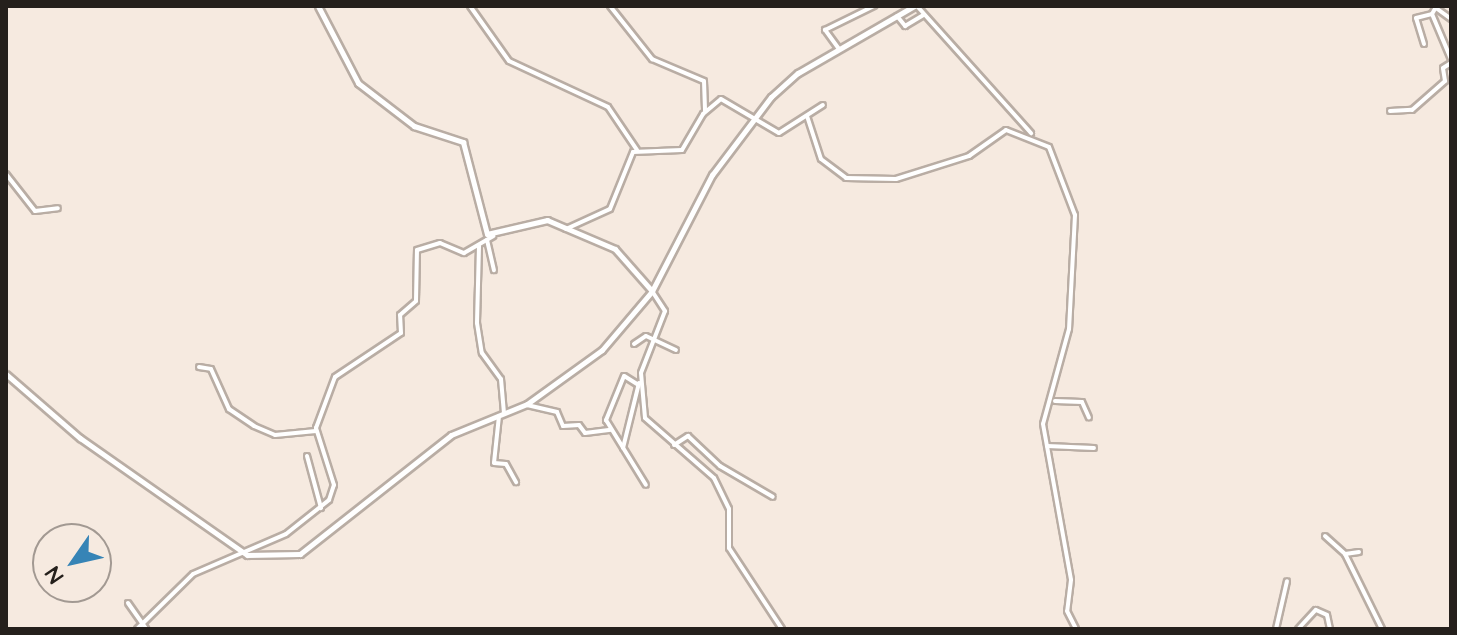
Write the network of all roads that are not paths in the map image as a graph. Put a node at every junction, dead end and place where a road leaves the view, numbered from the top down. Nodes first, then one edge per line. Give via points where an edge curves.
1 (318, 6) edge
2 (470, 6) edge
3 (610, 6) edge
4 (874, 6) edge
5 (916, 6) edge
6 (1435, 7) edge
7 (1432, 14) junction
8 (923, 15) junction
9 (897, 16) junction
10 (1451, 19) edge
11 (1427, 41) dead end
12 (839, 49) junction
13 (1451, 61) edge
14 (823, 105) dead end
15 (705, 111) junction
16 (1390, 111) dead end
17 (756, 115) junction
18 (807, 116) junction
19 (1032, 135) junction
20 (637, 150) junction
21 (6, 174) edge
22 (58, 208) dead end
23 (564, 230) junction
24 (490, 238) junction
25 (479, 246) junction
26 (494, 270) dead end
27 (652, 291) junction
28 (654, 338) junction
29 (634, 344) dead end
30 (676, 350) dead end
31 (199, 367) dead end
32 (6, 374) edge
33 (639, 384) junction
34 (1055, 401) junction
35 (527, 404) junction
36 (502, 415) junction
37 (1089, 418) dead end
38 (611, 430) junction
39 (316, 431) junction
40 (674, 445) junction
41 (1047, 446) junction
42 (623, 448) junction
43 (1094, 448) dead end
44 (307, 456) dead end
45 (516, 482) dead end
46 (646, 485) dead end
47 (773, 497) dead end
48 (321, 508) junction
49 (1325, 536) dead end
50 (1359, 552) dead end
51 (1345, 554) junction
52 (247, 555) junction
53 (1287, 581) dead end
54 (128, 603) dead end
55 (145, 620) junction
56 (137, 629) edge
57 (146, 629) edge
58 (782, 629) edge
59 (1076, 629) edge
60 (1276, 629) edge
61 (1298, 629) edge
62 (1330, 629) edge
63 (1382, 629) edge

1 - 24 main road via 358,83 414,126 463,142 483,228
2 - 20 street via 510,61 608,107
3 - 15 street via 652,59 704,81
4 - 12 street via 824,31
5 - 8 street
5 - 9 main road
6 - 7 street
6 - 10 street
7 - 11 street via 1416,18
7 - 13 street
8 - 9 street via 905,26
8 - 19 street
9 - 12 main road
12 - 17 main road via 794,75
13 - 16 street via 1443,68 1445,81 1412,110
14 - 18 street
15 - 17 street via 728,97
15 - 20 street via 682,151
17 - 18 street via 779,133
17 - 27 main road via 707,185
18 - 19 street via 821,159 844,177 868,180 967,157 1004,130
19 - 34 street via 1049,147 1075,215 1069,329
20 - 23 street via 620,174 610,209
21 - 22 street via 35,211
23 - 24 main road via 538,218
23 - 27 main road via 615,249
24 - 25 street
24 - 26 street
25 - 36 street via 477,323 481,352 501,379
25 - 39 street via 460,254 446,244 424,246 412,270 416,301 400,315 401,333 337,374
27 - 28 street via 665,311
27 - 35 main road via 602,350
28 - 29 street
28 - 30 street
28 - 33 street
31 - 39 street via 211,369 229,409 254,426 275,435
32 - 52 main road via 80,438
33 - 38 street via 622,379 606,420
33 - 40 street via 647,423
33 - 42 street
34 - 37 street via 1082,402
34 - 41 street via 1044,423
35 - 36 main road
35 - 38 street via 557,412 563,427
36 - 45 street via 494,463 506,464
36 - 52 main road via 464,426 322,543 283,559
38 - 42 street
39 - 48 street via 334,485
40 - 47 street via 688,436 720,466
40 - 58 street via 719,486 729,509 729,548
41 - 43 street
41 - 59 street via 1071,580 1067,611
42 - 46 street
44 - 48 street
48 - 52 street
49 - 51 street
50 - 51 street
51 - 63 street
52 - 55 street via 193,574
53 - 60 street
54 - 55 street
55 - 56 street
55 - 57 street
61 - 62 street via 1316,610 1327,615

